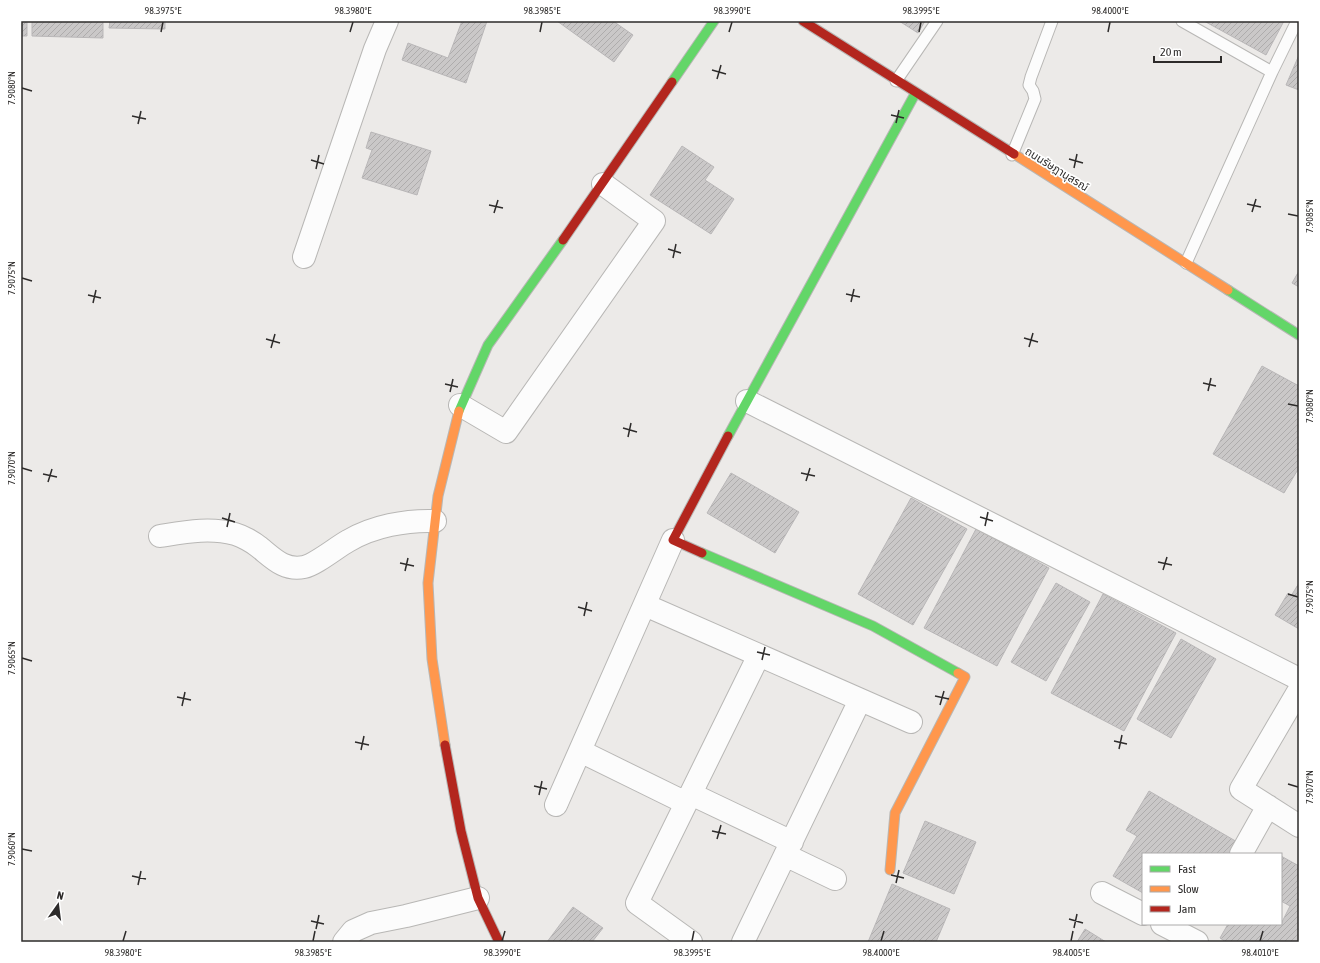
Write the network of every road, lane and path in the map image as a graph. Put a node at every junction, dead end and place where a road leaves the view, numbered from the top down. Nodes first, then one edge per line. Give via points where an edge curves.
1 (387, 21) edge
2 (714, 21) edge
3 (937, 21) edge
4 (1052, 21) edge
5 (1182, 21) edge
6 (1297, 21) edge
7 (812, 23) edge
8 (1272, 72) junction
9 (896, 81) junction
10 (915, 94) junction
11 (1012, 155) junction
12 (603, 184) junction
13 (304, 257) dead end
14 (1186, 263) junction
15 (1299, 335) edge
16 (747, 401) junction
17 (460, 405) junction
18 (435, 521) junction
19 (160, 536) dead end
20 (674, 540) junction
21 (645, 605) junction
22 (759, 655) junction
23 (1299, 679) edge
24 (1299, 690) edge
25 (860, 700) junction
26 (911, 722) dead end
27 (580, 751) junction
28 (688, 799) junction
29 (556, 805) dead end
30 (1268, 806) junction
31 (1299, 826) edge
32 (788, 848) junction
33 (1242, 853) edge
34 (890, 870) dead end
35 (836, 879) dead end
36 (1102, 893) dead end
37 (478, 898) junction
38 (1142, 913) edge
39 (1165, 925) edge
40 (1195, 937) edge
41 (344, 942) edge
42 (499, 942) edge
43 (691, 942) edge
44 (744, 942) edge

1 - 13 street
2 - 12 street
3 - 9 lane
4 - 11 lane via 1029,85 1034,99
5 - 8 lane
6 - 8 lane
7 - 9 street, ถนนรัษฎานุสรณ์
8 - 14 lane
9 - 10 street, ถนนรัษฎานุสรณ์
10 - 11 street, ถนนรัษฎานุสรณ์
10 - 16 street
11 - 14 street, ถนนรัษฎานุสรณ์
12 - 17 street via 488,345
12 - 17 street via 654,221 506,432
14 - 15 street, ถนนรัษฎานุสรณ์
16 - 20 street
16 - 23 street
17 - 18 street via 438,496
18 - 19 street via 416,520 381,528 349,540 304,567 289,568 274,561 258,546 236,534 209,529
18 - 37 street via 428,583 432,659 461,830
20 - 21 street
20 - 34 street via 873,626 964,677 895,813
21 - 22 street
21 - 27 street
22 - 25 street
22 - 28 street
24 - 30 street via 1241,789
25 - 26 street
25 - 32 street
27 - 28 street
27 - 29 street
28 - 32 street
28 - 43 street via 637,903
30 - 31 street
30 - 33 street
32 - 35 street
32 - 44 street
36 - 38 street
37 - 41 street via 371,923 353,931
37 - 42 street
39 - 40 street

